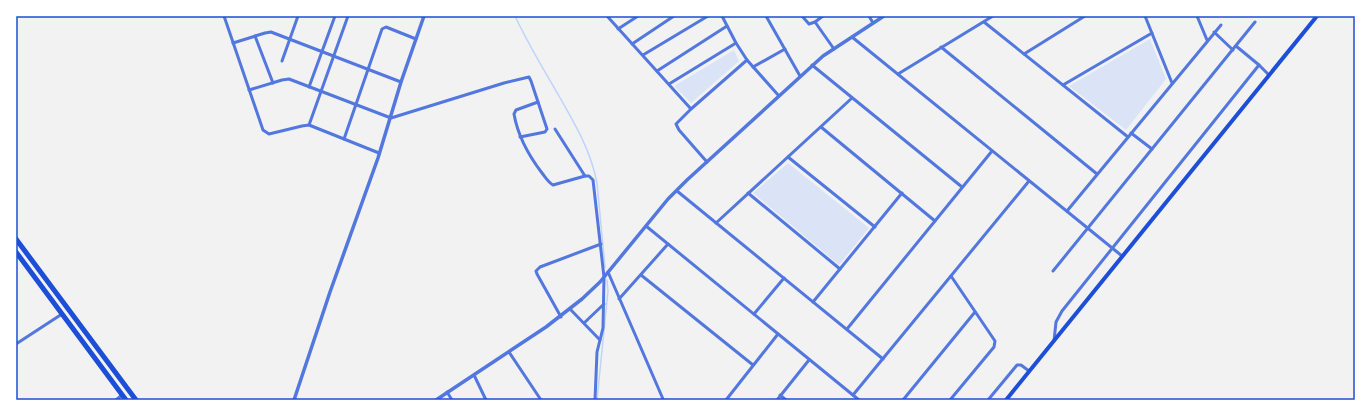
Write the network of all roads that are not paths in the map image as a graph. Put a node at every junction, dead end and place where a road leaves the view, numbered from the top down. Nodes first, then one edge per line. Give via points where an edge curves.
1 (224, 16) edge
2 (298, 16) edge
3 (330, 16) edge
4 (348, 16) edge
5 (424, 16) edge
6 (607, 16) edge
7 (638, 16) edge
8 (674, 16) edge
9 (708, 16) edge
10 (722, 16) edge
11 (766, 16) edge
12 (802, 16) edge
13 (823, 16) edge
14 (869, 16) edge
15 (884, 16) edge
16 (993, 16) edge
17 (1085, 16) edge
18 (1145, 16) edge
19 (1197, 16) edge
20 (1317, 16) edge
21 (335, 17) edge
22 (815, 22) junction
23 (984, 22) junction
24 (1255, 22) dead end
25 (873, 23) junction
26 (1221, 25) dead end
27 (727, 26) junction
28 (618, 29) junction
29 (1214, 32) junction
30 (1152, 33) junction
31 (255, 36) junction
32 (852, 37) junction
33 (290, 39) junction
34 (416, 39) junction
35 (1207, 40) junction
36 (233, 43) junction
37 (736, 43) junction
38 (632, 44) junction
39 (1236, 46) junction
40 (942, 47) junction
41 (785, 49) junction
42 (834, 49) junction
43 (1233, 50) junction
44 (321, 52) junction
45 (1024, 54) junction
46 (643, 55) junction
47 (334, 57) junction
48 (746, 60) junction
49 (282, 61) dead end
50 (812, 65) junction
51 (1258, 65) junction
52 (753, 67) junction
53 (368, 69) junction
54 (657, 71) junction
55 (898, 74) junction
56 (1269, 75) junction
57 (800, 76) junction
58 (401, 82) junction
59 (273, 83) junction
60 (1172, 83) junction
61 (669, 84) junction
62 (1063, 85) junction
63 (309, 86) junction
64 (249, 90) junction
65 (321, 91) junction
66 (779, 96) junction
67 (852, 98) junction
68 (538, 102) junction
69 (355, 104) junction
70 (691, 109) junction
71 (391, 118) junction
72 (309, 125) junction
73 (821, 127) junction
74 (555, 129) dead end
75 (1131, 133) junction
76 (520, 137) junction
77 (1128, 137) junction
78 (344, 139) junction
79 (1152, 149) junction
80 (992, 151) junction
81 (379, 153) junction
82 (788, 157) junction
83 (707, 162) junction
84 (1097, 174) junction
85 (585, 176) junction
86 (1029, 180) junction
87 (962, 188) junction
88 (677, 191) junction
89 (748, 193) junction
90 (902, 193) junction
91 (1066, 211) junction
92 (935, 221) junction
93 (716, 223) junction
94 (646, 226) junction
95 (874, 227) junction
96 (1088, 228) junction
97 (16, 239) edge
98 (600, 244) junction
99 (668, 244) junction
100 (1112, 248) junction
101 (16, 252) edge
102 (1122, 256) junction
103 (840, 269) junction
104 (1053, 271) dead end
105 (608, 272) junction
106 (641, 275) junction
107 (951, 276) junction
108 (604, 277) junction
109 (784, 278) junction
110 (619, 299) junction
111 (813, 302) junction
112 (604, 304) junction
113 (570, 309) junction
114 (975, 312) junction
115 (62, 314) junction
116 (754, 314) junction
117 (561, 317) junction
118 (584, 323) junction
119 (847, 329) junction
120 (778, 334) junction
121 (600, 340) junction
122 (1054, 341) junction
123 (16, 344) edge
124 (509, 352) junction
125 (883, 359) junction
126 (809, 360) junction
127 (753, 365) junction
128 (1029, 371) junction
129 (474, 375) junction
130 (447, 392) junction
131 (780, 395) junction
132 (853, 395) junction
133 (124, 398) edge
134 (663, 399) dead end
135 (116, 400) edge
136 (136, 400) edge
137 (294, 400) edge
138 (436, 400) edge
139 (452, 400) edge
140 (486, 400) edge
141 (541, 400) edge
142 (595, 400) edge
143 (726, 400) edge
144 (776, 400) edge
145 (786, 400) edge
146 (859, 400) edge
147 (903, 400) edge
148 (950, 400) edge
149 (988, 400) edge
150 (1006, 400) edge

1 - 36 street
2 - 33 street
3 - 21 street
4 - 47 street
5 - 34 street
6 - 28 street
7 - 28 street
8 - 38 street
9 - 46 street
10 - 27 street
11 - 41 street
12 - 22 street via 809,24
13 - 22 street
14 - 25 street
15 - 25 street
16 - 23 street
17 - 45 street
18 - 30 street
19 - 35 street
20 - 56 main road
21 - 44 street
22 - 42 street
23 - 40 street
23 - 45 street
24 - 39 street
25 - 32 street
26 - 29 street
27 - 37 street
27 - 54 street
28 - 38 street
29 - 35 street
29 - 43 street
30 - 60 street
30 - 62 street
31 - 33 street via 271,32
31 - 36 street
31 - 59 street
32 - 42 street
32 - 55 street
33 - 44 street
33 - 49 street
34 - 53 street via 384,27
34 - 58 street
35 - 60 street
36 - 64 street
37 - 48 street
37 - 61 street
38 - 46 street
39 - 43 street
39 - 51 street
40 - 55 street
40 - 84 street
41 - 52 street
41 - 57 street
42 - 50 street
43 - 79 street
44 - 47 street
44 - 63 street
45 - 62 street
46 - 54 street
47 - 53 street
47 - 65 street
48 - 52 street
48 - 70 street
50 - 57 street
50 - 67 street
51 - 56 street
51 - 100 street
52 - 66 street
53 - 58 street
53 - 69 street
54 - 61 street
55 - 80 street
56 - 102 main road
57 - 66 street
58 - 71 street
59 - 63 street via 289,79
59 - 64 street
60 - 75 street
61 - 70 street
62 - 77 street
63 - 65 street
64 - 72 street via 266,133
65 - 69 street
65 - 72 street
66 - 83 street
67 - 73 street
67 - 87 street
68 - 71 street via 531,81 526,77
68 - 76 street via 514,112
68 - 76 street via 547,131
69 - 71 street
69 - 78 street
70 - 83 street via 678,121 677,128
71 - 81 street
72 - 78 street
73 - 82 street
73 - 90 street
74 - 85 street
75 - 77 street
75 - 79 street
76 - 85 street via 534,163 550,184
77 - 84 street
78 - 81 street
79 - 96 street
80 - 86 street
80 - 87 street
81 - 137 street
82 - 89 street
82 - 95 street
83 - 88 street
84 - 91 street
85 - 98 street via 593,180
86 - 91 street
86 - 107 street
87 - 92 street
88 - 93 street
88 - 94 street
89 - 93 street
89 - 103 street
90 - 92 street
90 - 95 street
91 - 96 street
92 - 119 street
93 - 109 street
94 - 99 street
94 - 105 street
95 - 103 street
96 - 100 street
96 - 104 street
97 - 136 highway
98 - 108 street
98 - 117 street via 540,267 536,271
99 - 106 street
99 - 116 street
100 - 102 street
100 - 122 street via 1058,316
101 - 115 highway
102 - 122 main road
103 - 111 street
105 - 108 street
105 - 110 street
106 - 110 street
106 - 127 street
107 - 114 street
107 - 125 street
108 - 112 street
108 - 113 street
109 - 111 street
109 - 116 street
110 - 134 street
111 - 119 street
112 - 118 street
112 - 121 street
113 - 117 street
113 - 118 street
114 - 147 street
114 - 148 street via 993,336 995,344
115 - 123 street
115 - 133 highway
116 - 120 street
117 - 124 street
118 - 121 street
119 - 125 street
120 - 126 street
120 - 127 street
121 - 142 street
122 - 128 main road
124 - 129 street
124 - 141 street
125 - 132 street
126 - 131 street
126 - 132 street
127 - 143 street
128 - 149 street via 1017,365
128 - 150 main road
129 - 130 street
129 - 140 street
130 - 138 street
130 - 139 street
131 - 144 street
131 - 145 street
132 - 146 street
133 - 135 street

